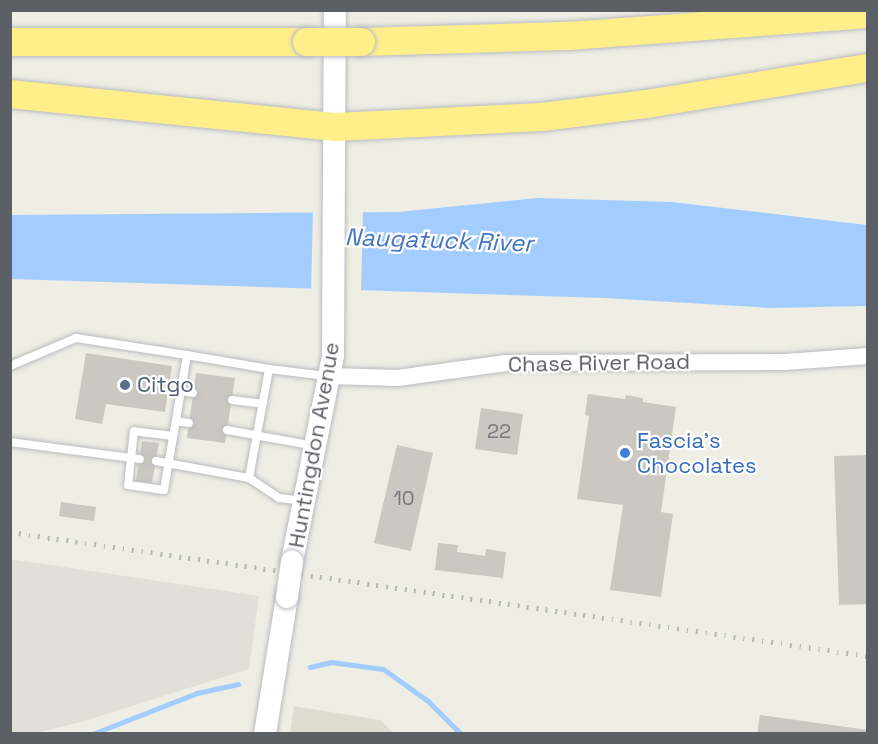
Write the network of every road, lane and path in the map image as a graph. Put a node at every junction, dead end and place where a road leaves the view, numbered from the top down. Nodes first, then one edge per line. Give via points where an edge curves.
1 (336, 10) edge
2 (867, 14) edge
3 (10, 42) edge
4 (867, 68) edge
5 (10, 94) edge
6 (336, 127) junction
7 (187, 355) junction
8 (867, 356) edge
9 (10, 366) edge
10 (269, 369) junction
11 (330, 376) junction
12 (181, 391) junction
13 (193, 393) dead end
14 (232, 400) dead end
15 (263, 404) junction
16 (176, 421) junction
17 (189, 423) dead end
18 (227, 430) dead end
19 (257, 435) junction
20 (173, 436) junction
21 (10, 442) edge
22 (315, 446) junction
23 (135, 458) junction
24 (156, 461) dead end
25 (169, 463) junction
26 (249, 478) junction
27 (304, 501) junction
28 (265, 734) edge

1 - 6 main road, Huntingdon Avenue
2 - 3 highway, bridge via 580,36 361,42
4 - 6 highway via 647,105 542,117
5 - 6 highway
6 - 11 main road, Huntingdon Avenue via 335,313
7 - 9 lane via 76,338
7 - 10 lane
7 - 12 lane
8 - 11 street, Chase River Road via 785,362 506,363 398,378
10 - 11 lane
10 - 15 lane
11 - 22 main road, Huntingdon Avenue
12 - 13 lane
12 - 16 lane
14 - 15 lane
15 - 19 lane
16 - 17 lane
16 - 20 lane
18 - 19 lane
19 - 22 lane
19 - 26 lane
20 - 23 lane via 134,431
20 - 25 lane
21 - 23 lane
22 - 27 main road, Huntingdon Avenue
23 - 25 lane via 128,485 164,490
24 - 25 lane
25 - 26 lane
26 - 27 lane via 279,498
27 - 28 main road, Huntingdon Avenue, bridge

